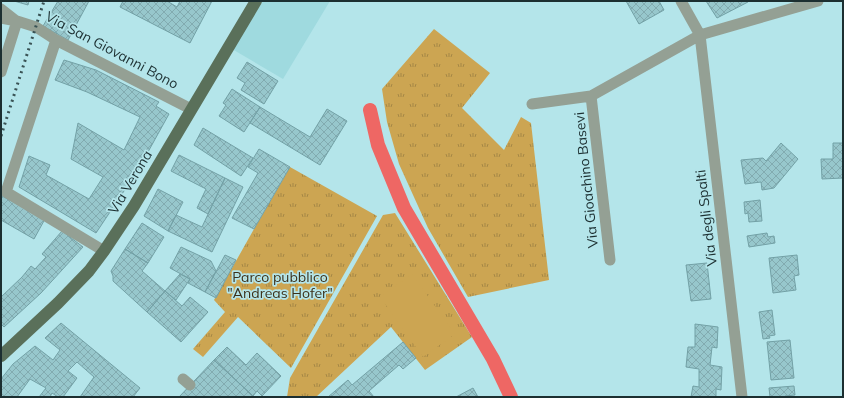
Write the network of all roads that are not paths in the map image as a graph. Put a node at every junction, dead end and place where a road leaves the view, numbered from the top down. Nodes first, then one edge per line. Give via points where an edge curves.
1 (256, 1) edge
2 (681, 1) edge
3 (818, 1) edge
4 (1, 9) edge
5 (1, 18) edge
6 (17, 21) junction
7 (700, 35) junction
8 (56, 40) junction
9 (1, 72) edge
10 (591, 96) junction
11 (532, 104) dead end
12 (191, 109) junction
13 (104, 251) junction
14 (610, 260) dead end
15 (1, 356) edge
16 (742, 397) edge

1 - 12 main road, Via Verona
2 - 7 street, Via degli Spalti
3 - 7 street
4 - 6 street, Via San Giovanni Bono
5 - 6 street, Via San Giovanni Bono
6 - 8 street, Via San Giovanni Bono via 36,27
6 - 9 street
7 - 10 street, Via Gioachino Basevi
7 - 16 street, Via degli Spalti
8 - 12 street, Via San Giovanni Bono
8 - 13 street via 6,192
10 - 11 street, Via Gioachino Basevi
10 - 14 street, Via Gioachino Basevi
12 - 13 main road, Via Verona via 134,206
13 - 15 main road, Via Verona via 89,271 58,303

